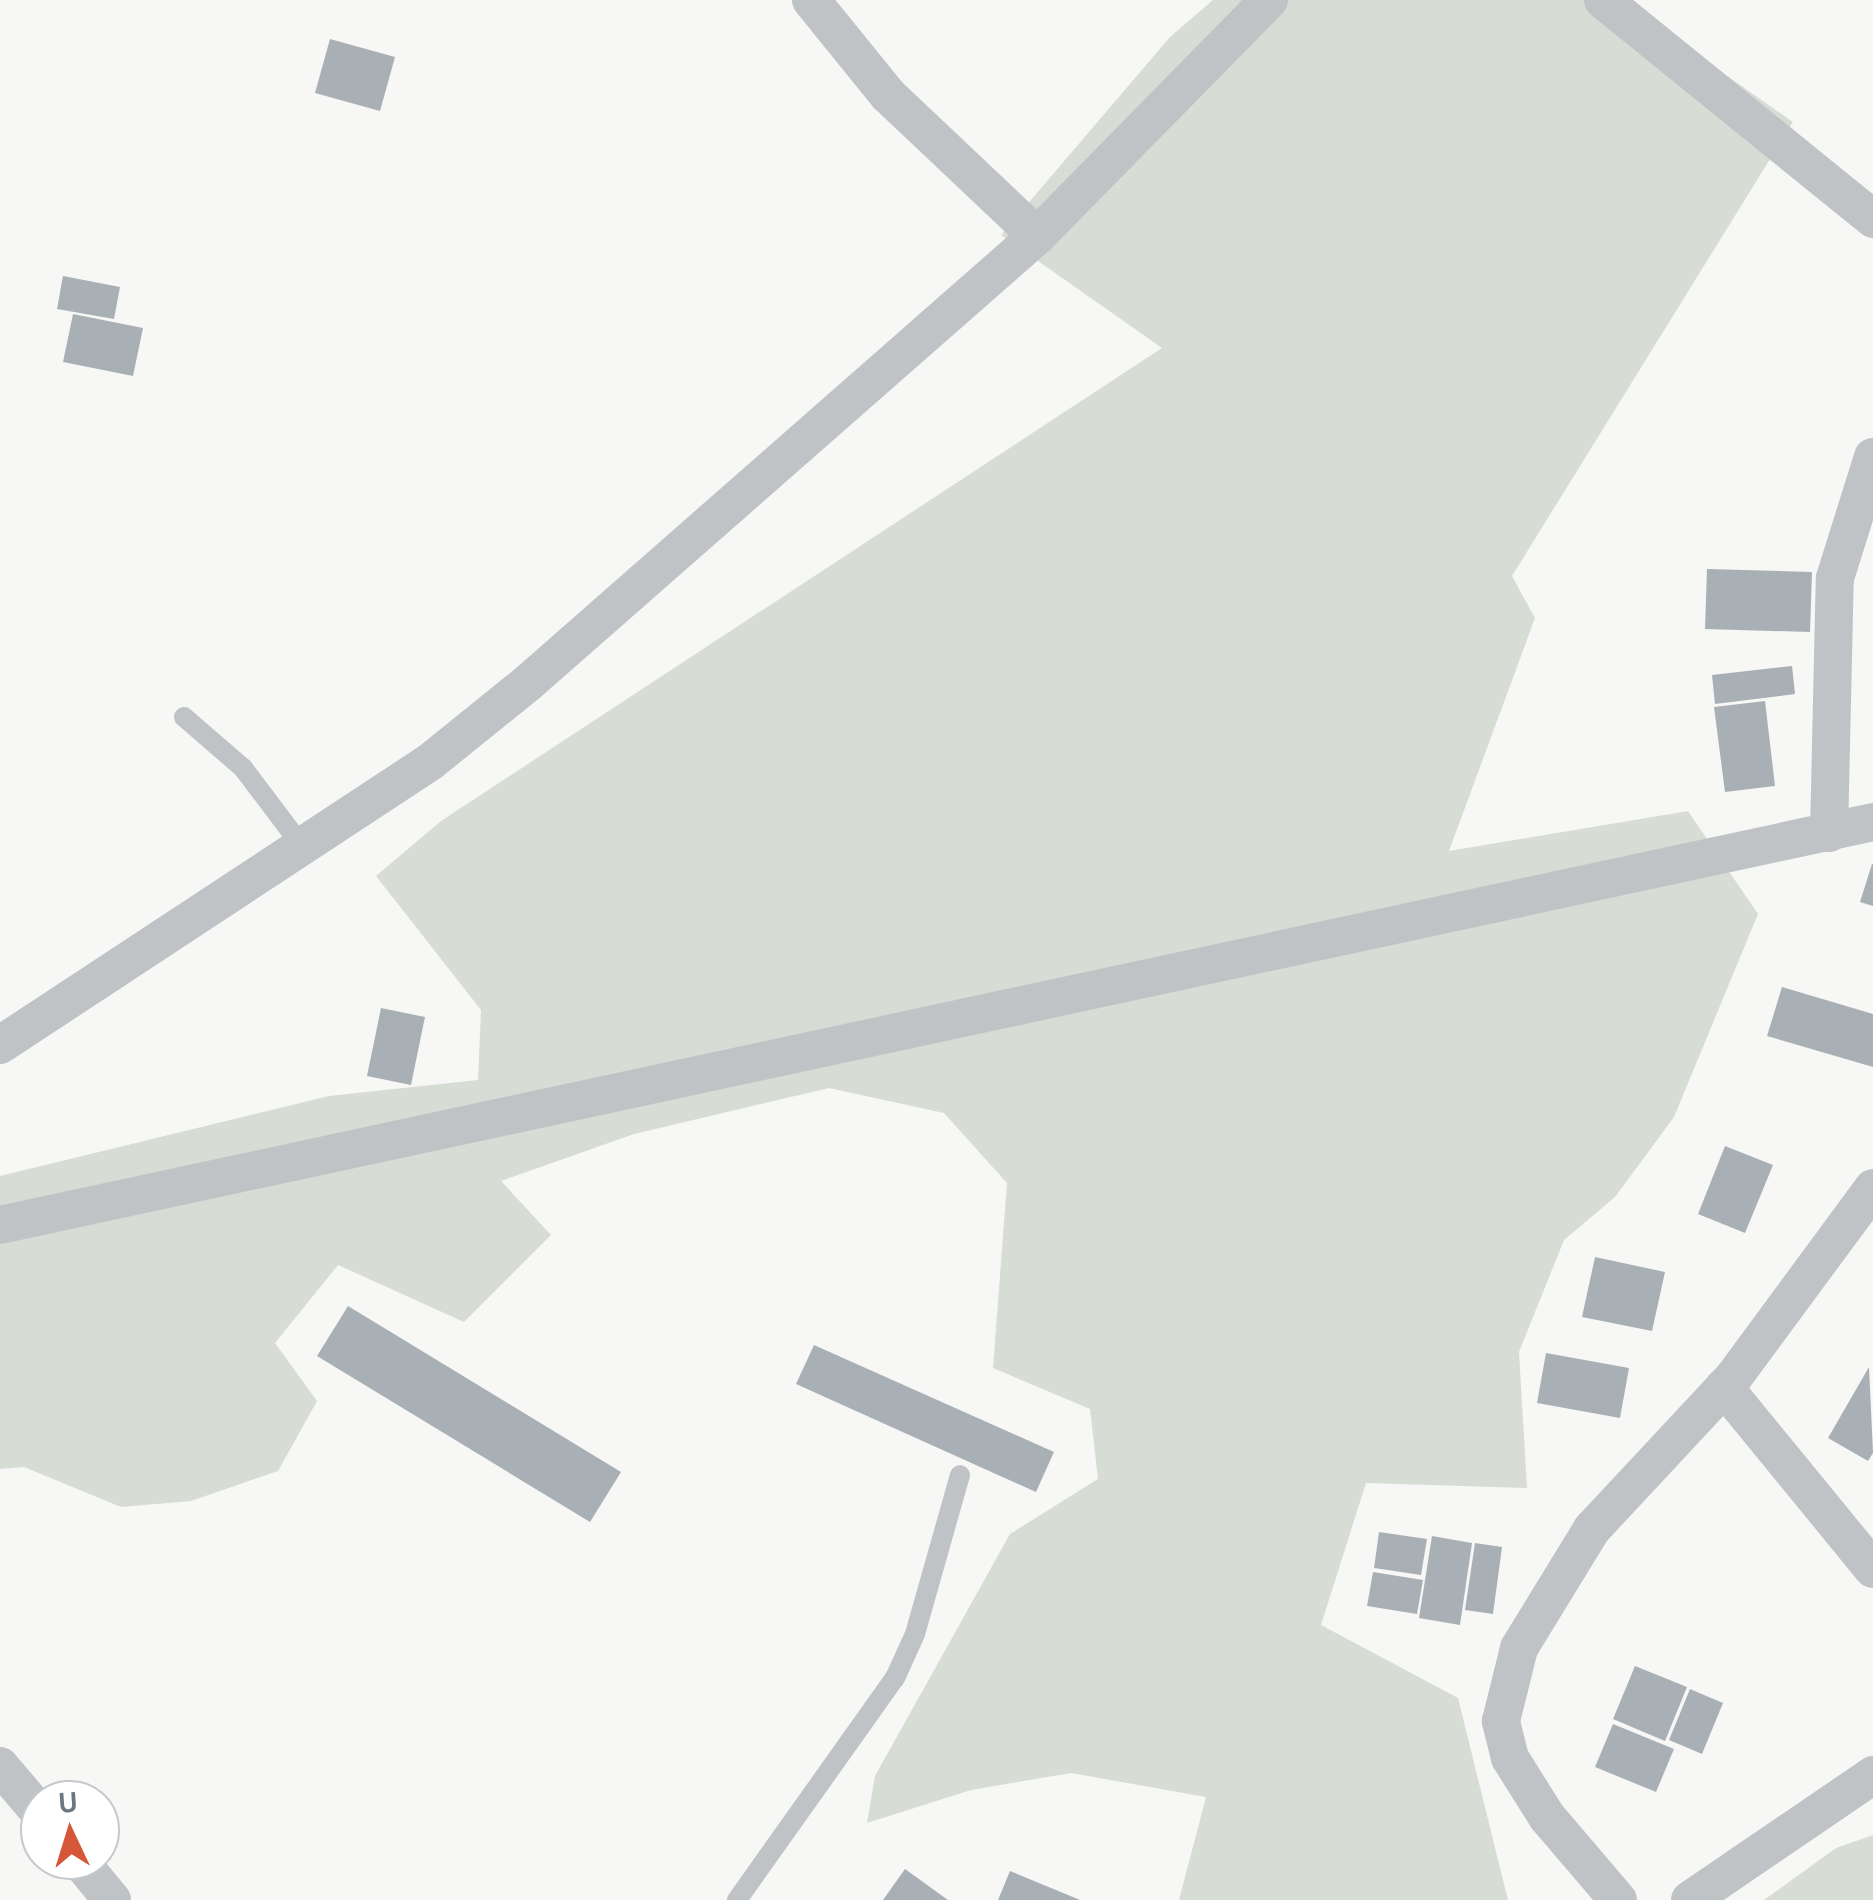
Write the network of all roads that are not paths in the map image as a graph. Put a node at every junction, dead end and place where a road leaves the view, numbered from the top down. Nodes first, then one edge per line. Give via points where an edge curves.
1 (811, 0) edge
2 (1269, 0) edge
3 (1603, 0) edge
4 (1873, 219) edge
5 (1037, 236) junction
6 (1873, 457) edge
7 (184, 716) dead end
8 (1873, 822) edge
9 (1829, 833) junction
10 (302, 846) junction
11 (0, 1044) edge
12 (1873, 1188) edge
13 (0, 1225) edge
14 (1724, 1387) junction
15 (960, 1475) dead end
16 (1873, 1569) edge
17 (0, 1766) edge
18 (1873, 1775) edge
19 (20, 1790) edge
20 (96, 1880) edge
21 (112, 1900) edge
22 (737, 1900) edge
23 (1618, 1900) edge
24 (1690, 1900) edge

1 - 5 street via 888,95
2 - 5 street
3 - 4 street
5 - 10 street via 529,682 430,762
6 - 9 street via 1836,578
7 - 10 lane via 244,768
8 - 9 street
9 - 13 street
10 - 11 street
12 - 14 street
14 - 16 street
14 - 23 street via 1592,1529 1519,1648 1508,1684 1501,1720 1524,1784
15 - 22 lane via 915,1634 895,1678
17 - 19 street
18 - 24 street
20 - 21 street

